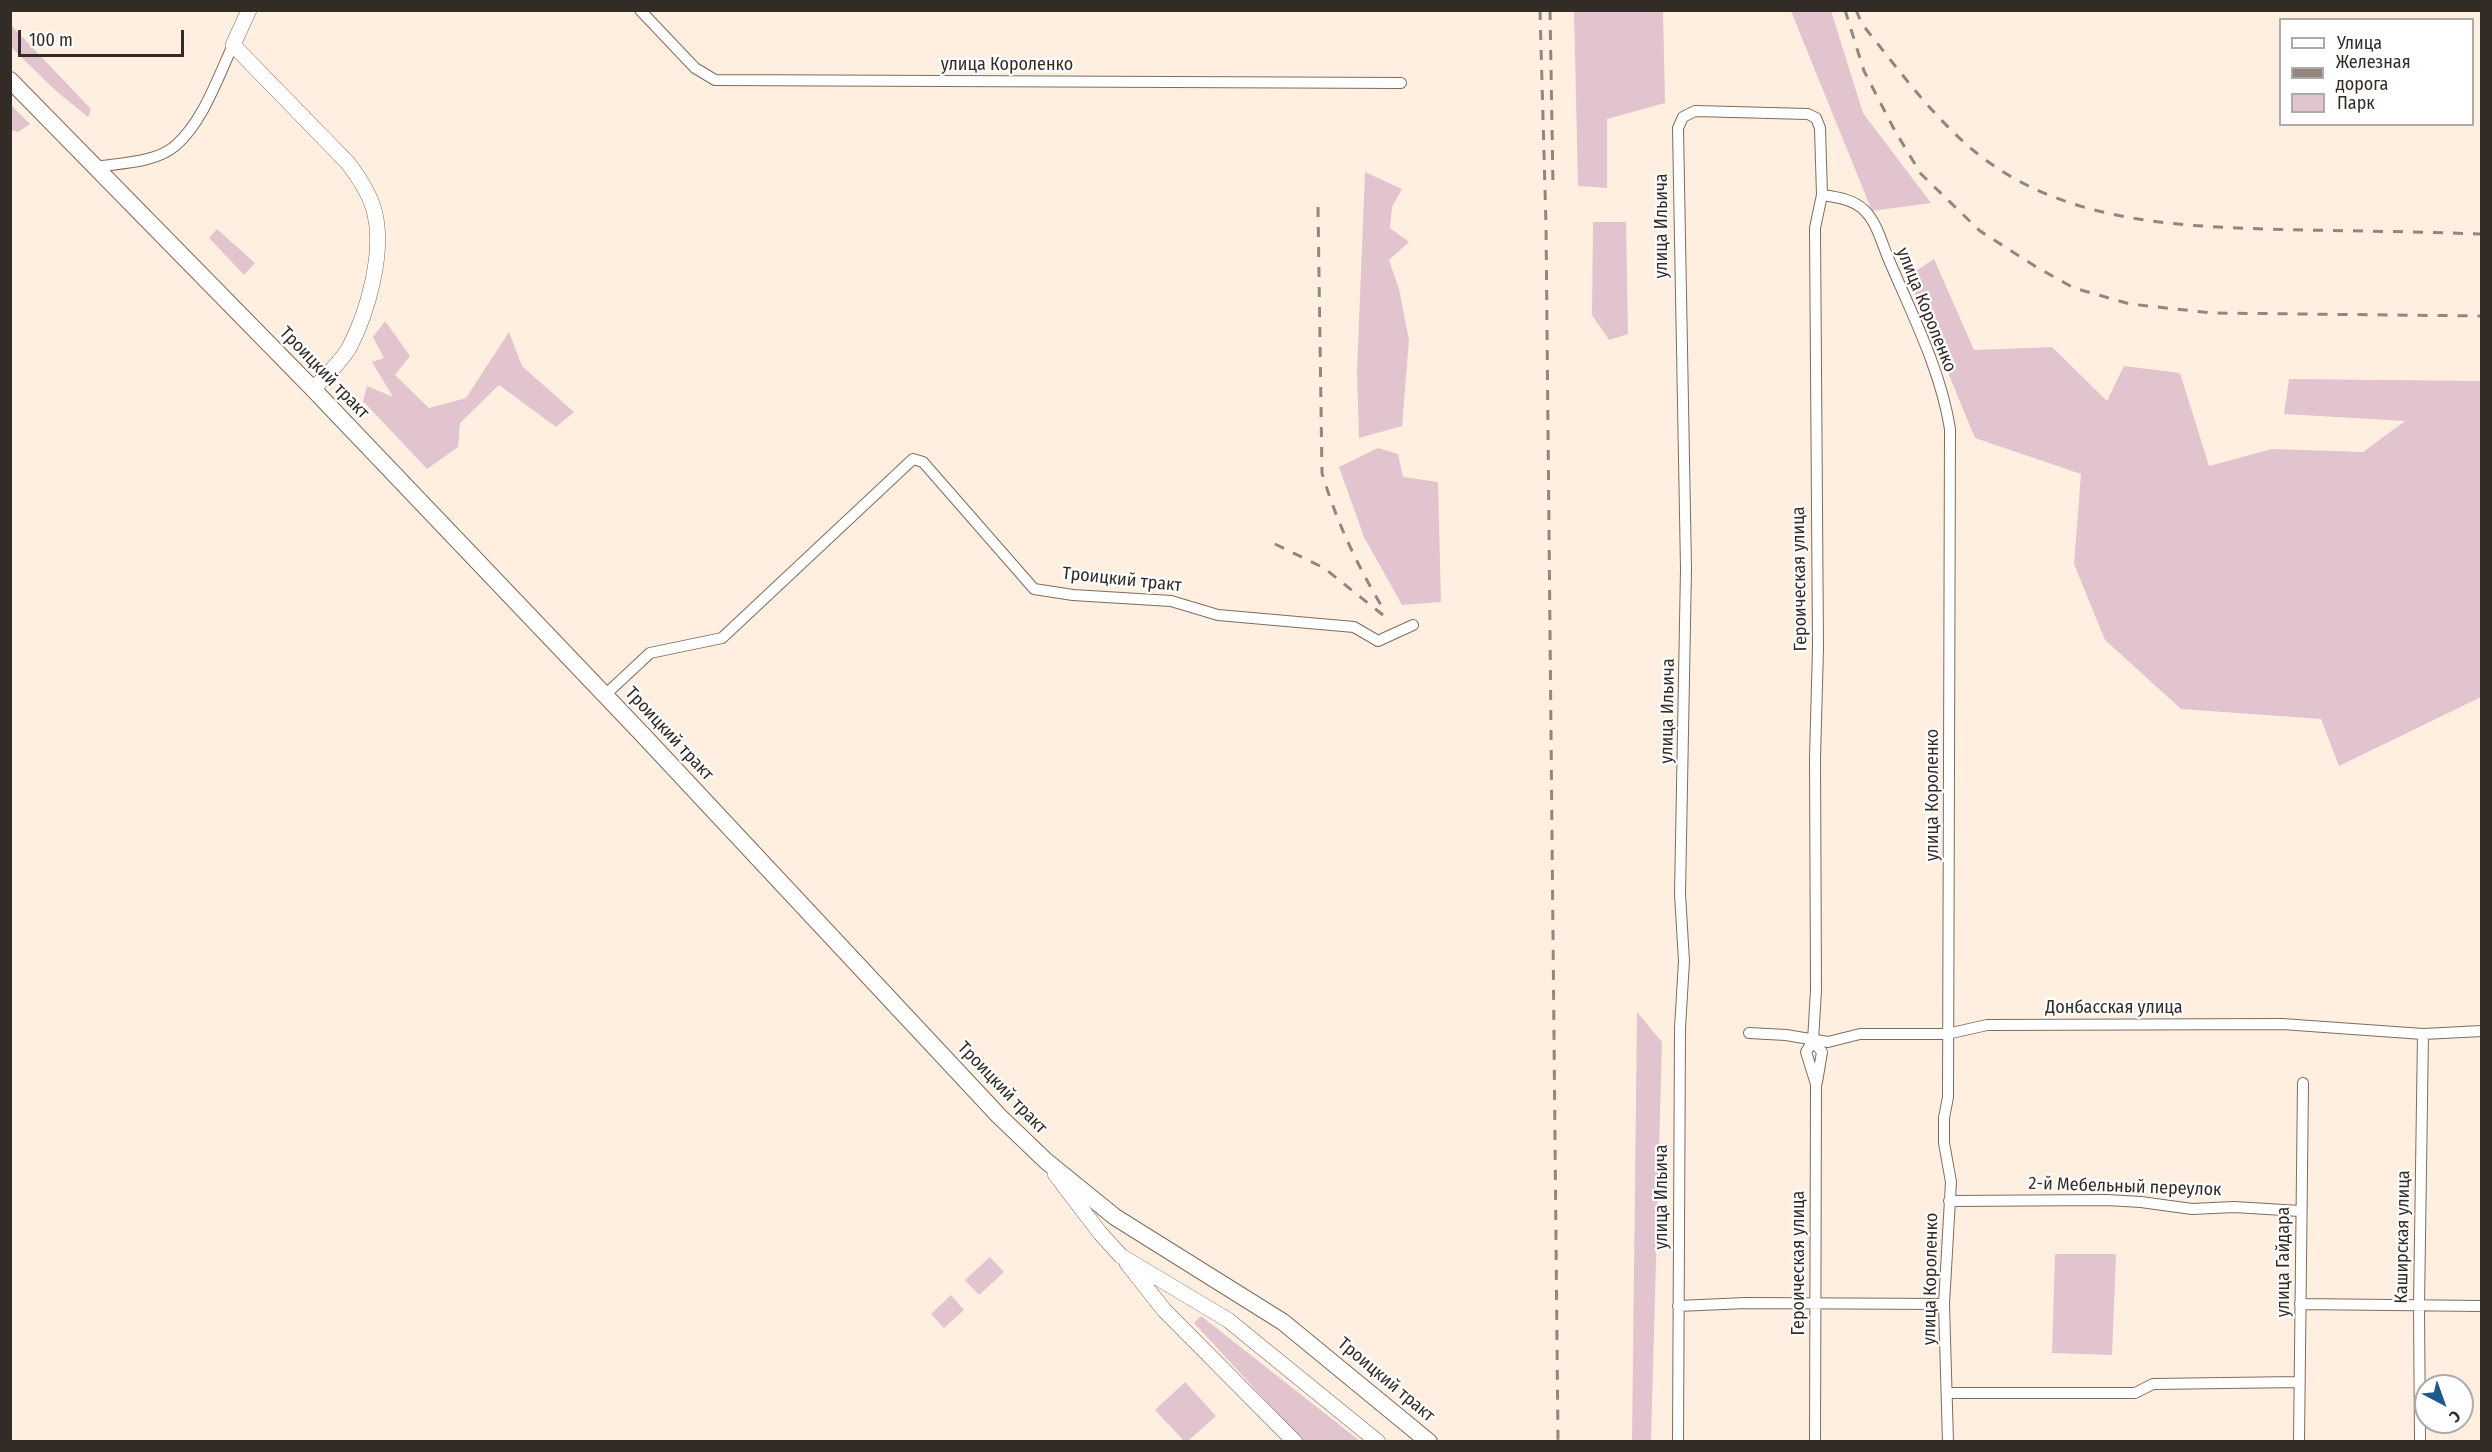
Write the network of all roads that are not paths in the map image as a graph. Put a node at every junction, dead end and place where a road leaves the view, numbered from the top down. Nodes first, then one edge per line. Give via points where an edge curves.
1 (249, 10) edge
2 (640, 10) edge
3 (233, 45) junction
4 (10, 81) edge
5 (1401, 83) dead end
6 (1816, 118) joint
7 (95, 167) junction
8 (1822, 195) junction
9 (313, 390) junction
10 (1413, 625) dead end
11 (605, 695) junction
12 (2481, 1031) edge
13 (1749, 1033) dead end
14 (1947, 1034) junction
15 (2423, 1034) junction
16 (1813, 1041) junction
17 (2303, 1083) dead end
18 (1046, 1161) junction
19 (1949, 1201) junction
20 (2300, 1211) junction
21 (1121, 1256) junction
22 (1182, 1292) junction
23 (1815, 1304) junction
24 (1944, 1304) junction
25 (2300, 1304) junction
26 (1678, 1305) junction
27 (2419, 1306) junction
28 (2481, 1306) edge
29 (1164, 1310) junction
30 (2298, 1382) junction
31 (1947, 1393) junction
32 (1295, 1442) edge
33 (1378, 1442) edge
34 (1429, 1442) edge
35 (1678, 1442) edge
36 (1815, 1442) edge
37 (1948, 1442) edge
38 (2299, 1442) edge
39 (2420, 1442) edge

1 - 3 street
2 - 5 street, улица Короленко via 695,68 715,80
3 - 7 street via 196,119 175,147 145,159
3 - 9 street via 351,167 375,214 375,273 367,304 348,350
4 - 7 main road, Троицкий тракт
6 - 8 street, Героическая улица via 1820,128
6 - 26 street, улица Ильича via 1808,114 1695,111 1683,117 1678,128 1686,569
7 - 9 main road, Троицкий тракт
8 - 14 street, улица Короленко via 1859,205 1867,213 1916,323 1947,406 1952,459 1948,570
8 - 16 street, Героическая улица via 1815,228 1818,648
9 - 11 main road, Троицкий тракт
10 - 11 street, Троицкий тракт via 1378,641 1354,627 1218,615 1171,601 1034,589 923,462 914,459 722,638 650,653
11 - 18 main road, Троицкий тракт via 999,1116
12 - 15 street, Донбасская улица
13 - 16 street, Донбасская улица
14 - 15 street, Донбасская улица via 1987,1025 2270,1024
14 - 16 street, Донбасская улица via 1871,1034
14 - 19 street, улица Короленко via 1948,1097 1944,1126 1951,1182
15 - 27 street, Каширская улица
16 - 23 street, Героическая улица via 1806,1052 1816,1084
17 - 20 street, улица Гайдара
18 - 21 street
18 - 34 main road, Троицкий тракт via 1115,1217 1284,1322
19 - 20 street, 2-й Мебельный переулок via 2107,1200 2192,1209
19 - 24 street, улица Короленко
20 - 25 street, улица Гайдара
21 - 22 street
21 - 29 street
22 - 29 street via 1169,1294 1163,1302
22 - 33 street via 1228,1320
23 - 24 street
23 - 26 street
23 - 36 street, Героическая улица
24 - 31 street, улица Короленко
25 - 27 street
25 - 30 street, улица Гайдара
26 - 35 street, улица Ильича
27 - 28 street
27 - 39 street, Каширская улица
29 - 32 street
30 - 31 street via 2153,1384 2135,1393
30 - 38 street, улица Гайдара
31 - 37 street, улица Короленко

